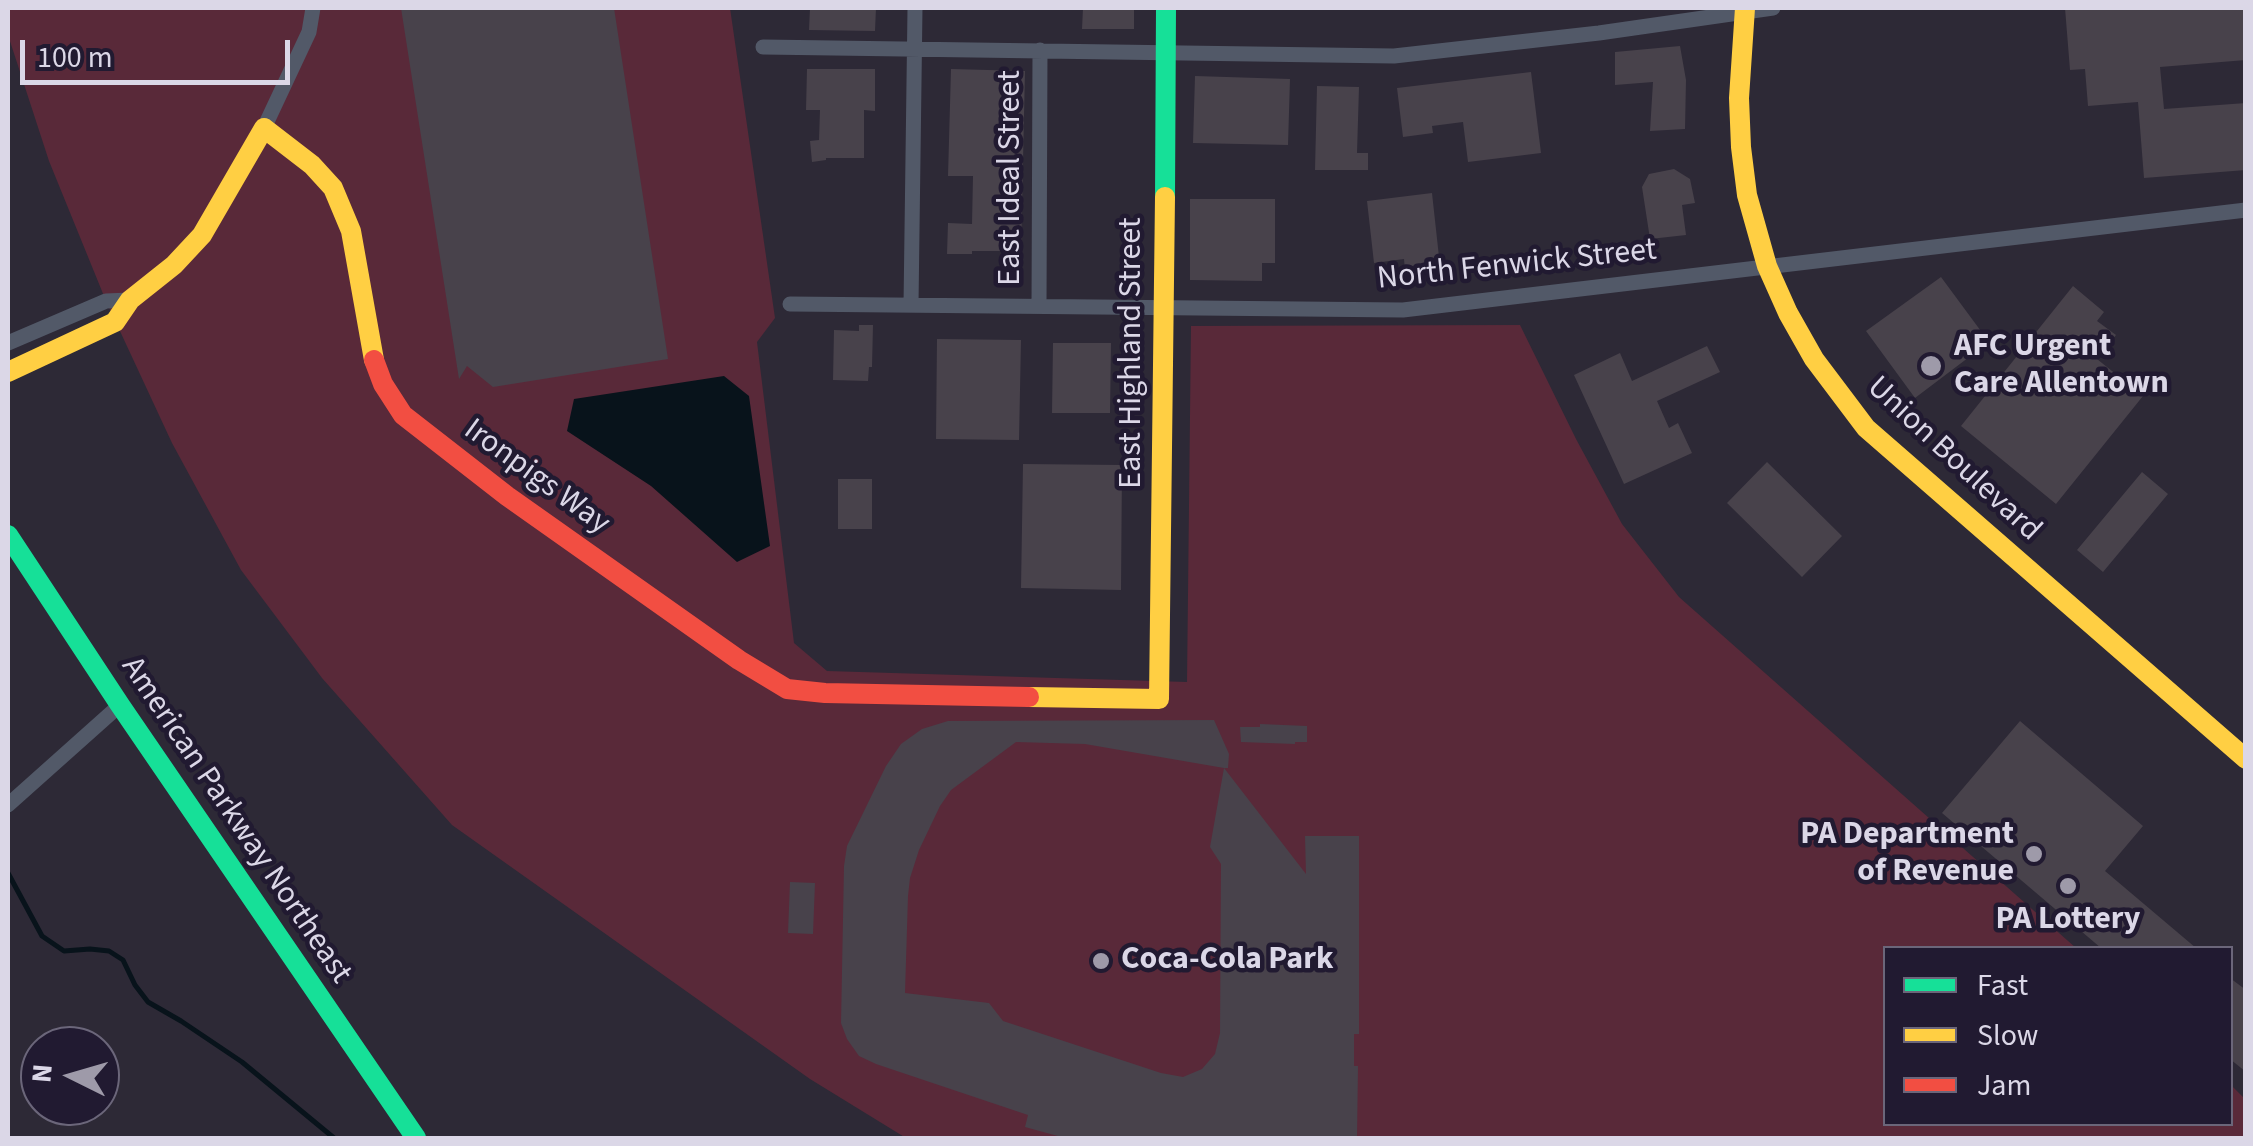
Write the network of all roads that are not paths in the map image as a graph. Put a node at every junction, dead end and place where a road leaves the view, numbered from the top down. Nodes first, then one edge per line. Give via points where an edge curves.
1 (313, 8) edge
2 (914, 8) edge
3 (1166, 8) edge
4 (1773, 8) edge
5 (1745, 9) edge
6 (763, 46) dead end
7 (914, 48) junction
8 (1040, 50) junction
9 (1165, 52) junction
10 (264, 128) junction
11 (2246, 210) edge
12 (1767, 266) junction
13 (130, 300) junction
14 (790, 304) dead end
15 (911, 305) junction
16 (1039, 306) junction
17 (1163, 308) junction
18 (8, 343) edge
19 (8, 372) edge
20 (8, 535) edge
21 (1158, 700) joint
22 (120, 705) junction
23 (2246, 759) edge
24 (8, 805) edge
25 (416, 1138) edge

1 - 10 street via 309,32
2 - 7 street
3 - 9 street, East Highland Street
4 - 5 street
5 - 9 street via 1394,56
5 - 12 street, Union Boulevard via 1741,146
6 - 7 street
7 - 8 street
7 - 15 street
8 - 9 street
8 - 16 street, East Ideal Street
9 - 17 street, East Highland Street
10 - 13 street via 202,235
10 - 21 street, Ironpigs Way via 333,188 351,231 371,352 403,416 739,660 787,689
11 - 12 street, North Fenwick Street
12 - 17 street, North Fenwick Street via 1402,310
12 - 23 street, Union Boulevard via 1814,358 1866,428
13 - 18 street via 106,301
13 - 19 street via 115,322
14 - 15 street, North Fenwick Street
15 - 16 street, North Fenwick Street
16 - 17 street, North Fenwick Street
17 - 21 street, East Highland Street
20 - 22 street, American Parkway Northeast
22 - 24 street
22 - 25 street, American Parkway Northeast

